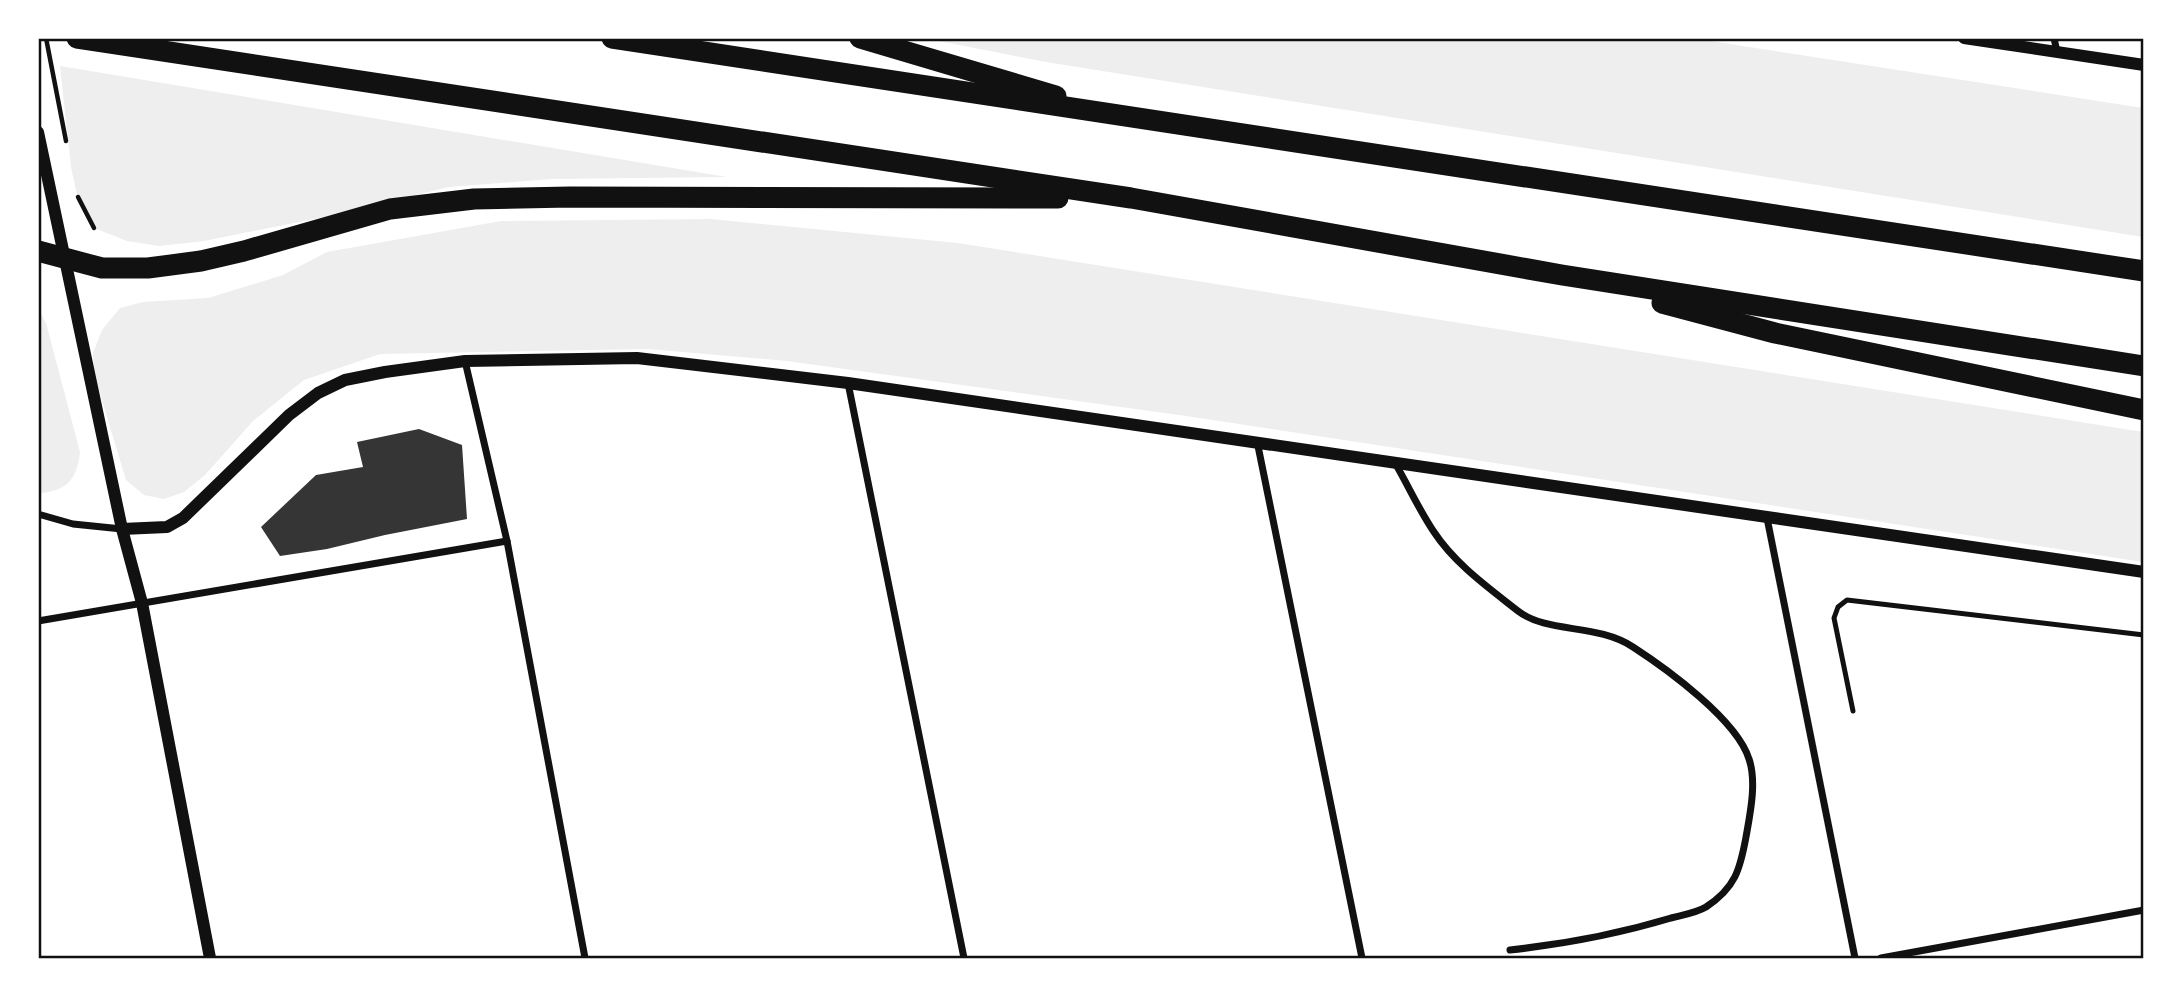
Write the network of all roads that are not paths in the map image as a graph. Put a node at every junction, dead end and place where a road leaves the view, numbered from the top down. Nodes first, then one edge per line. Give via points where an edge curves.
1 (78, 38) edge
2 (612, 38) edge
3 (860, 38) edge
4 (1964, 38) edge
5 (2054, 38) edge
6 (2057, 53) junction
7 (2144, 65) edge
8 (1136, 119) junction
9 (39, 135) edge
10 (1131, 198) junction
11 (38, 251) edge
12 (64, 260) junction
13 (2144, 271) edge
14 (1562, 275) junction
15 (465, 361) junction
16 (2144, 366) edge
17 (848, 383) junction
18 (2144, 410) edge
19 (1257, 441) junction
20 (1395, 462) junction
21 (38, 514) edge
22 (1767, 517) junction
23 (122, 530) junction
24 (507, 541) junction
25 (2144, 572) edge
26 (142, 603) junction
27 (38, 621) edge
28 (2144, 635) edge
29 (1853, 711) dead end
30 (2144, 911) edge
31 (1510, 950) dead end
32 (210, 958) edge
33 (585, 958) edge
34 (964, 958) edge
35 (1362, 958) edge
36 (1855, 958) edge
37 (1881, 958) edge

1 - 10 highway
2 - 8 highway
3 - 8 highway
4 - 6 street
5 - 6 street
6 - 7 street
8 - 13 highway
9 - 12 street
10 - 12 highway via 474,200 390,209 201,261 102,268
10 - 14 highway
11 - 12 highway
12 - 23 street
14 - 16 highway
14 - 18 highway via 1775,334
15 - 17 street via 637,358
15 - 23 street via 345,380 318,393 289,415 183,518 167,527
15 - 24 street
17 - 19 street
17 - 34 street
19 - 20 street
19 - 35 street
20 - 22 street
20 - 31 street via 1435,533 1469,571 1522,614 1543,624 1602,632 1631,646 1728,724 1750,760 1752,804 1741,865 1730,889 1703,909 1653,923 1570,943
21 - 23 street
22 - 25 street
22 - 36 street
23 - 26 street
24 - 26 street
24 - 33 street
26 - 27 street
26 - 32 street
28 - 29 lane via 1847,600 1834,618
30 - 37 street

